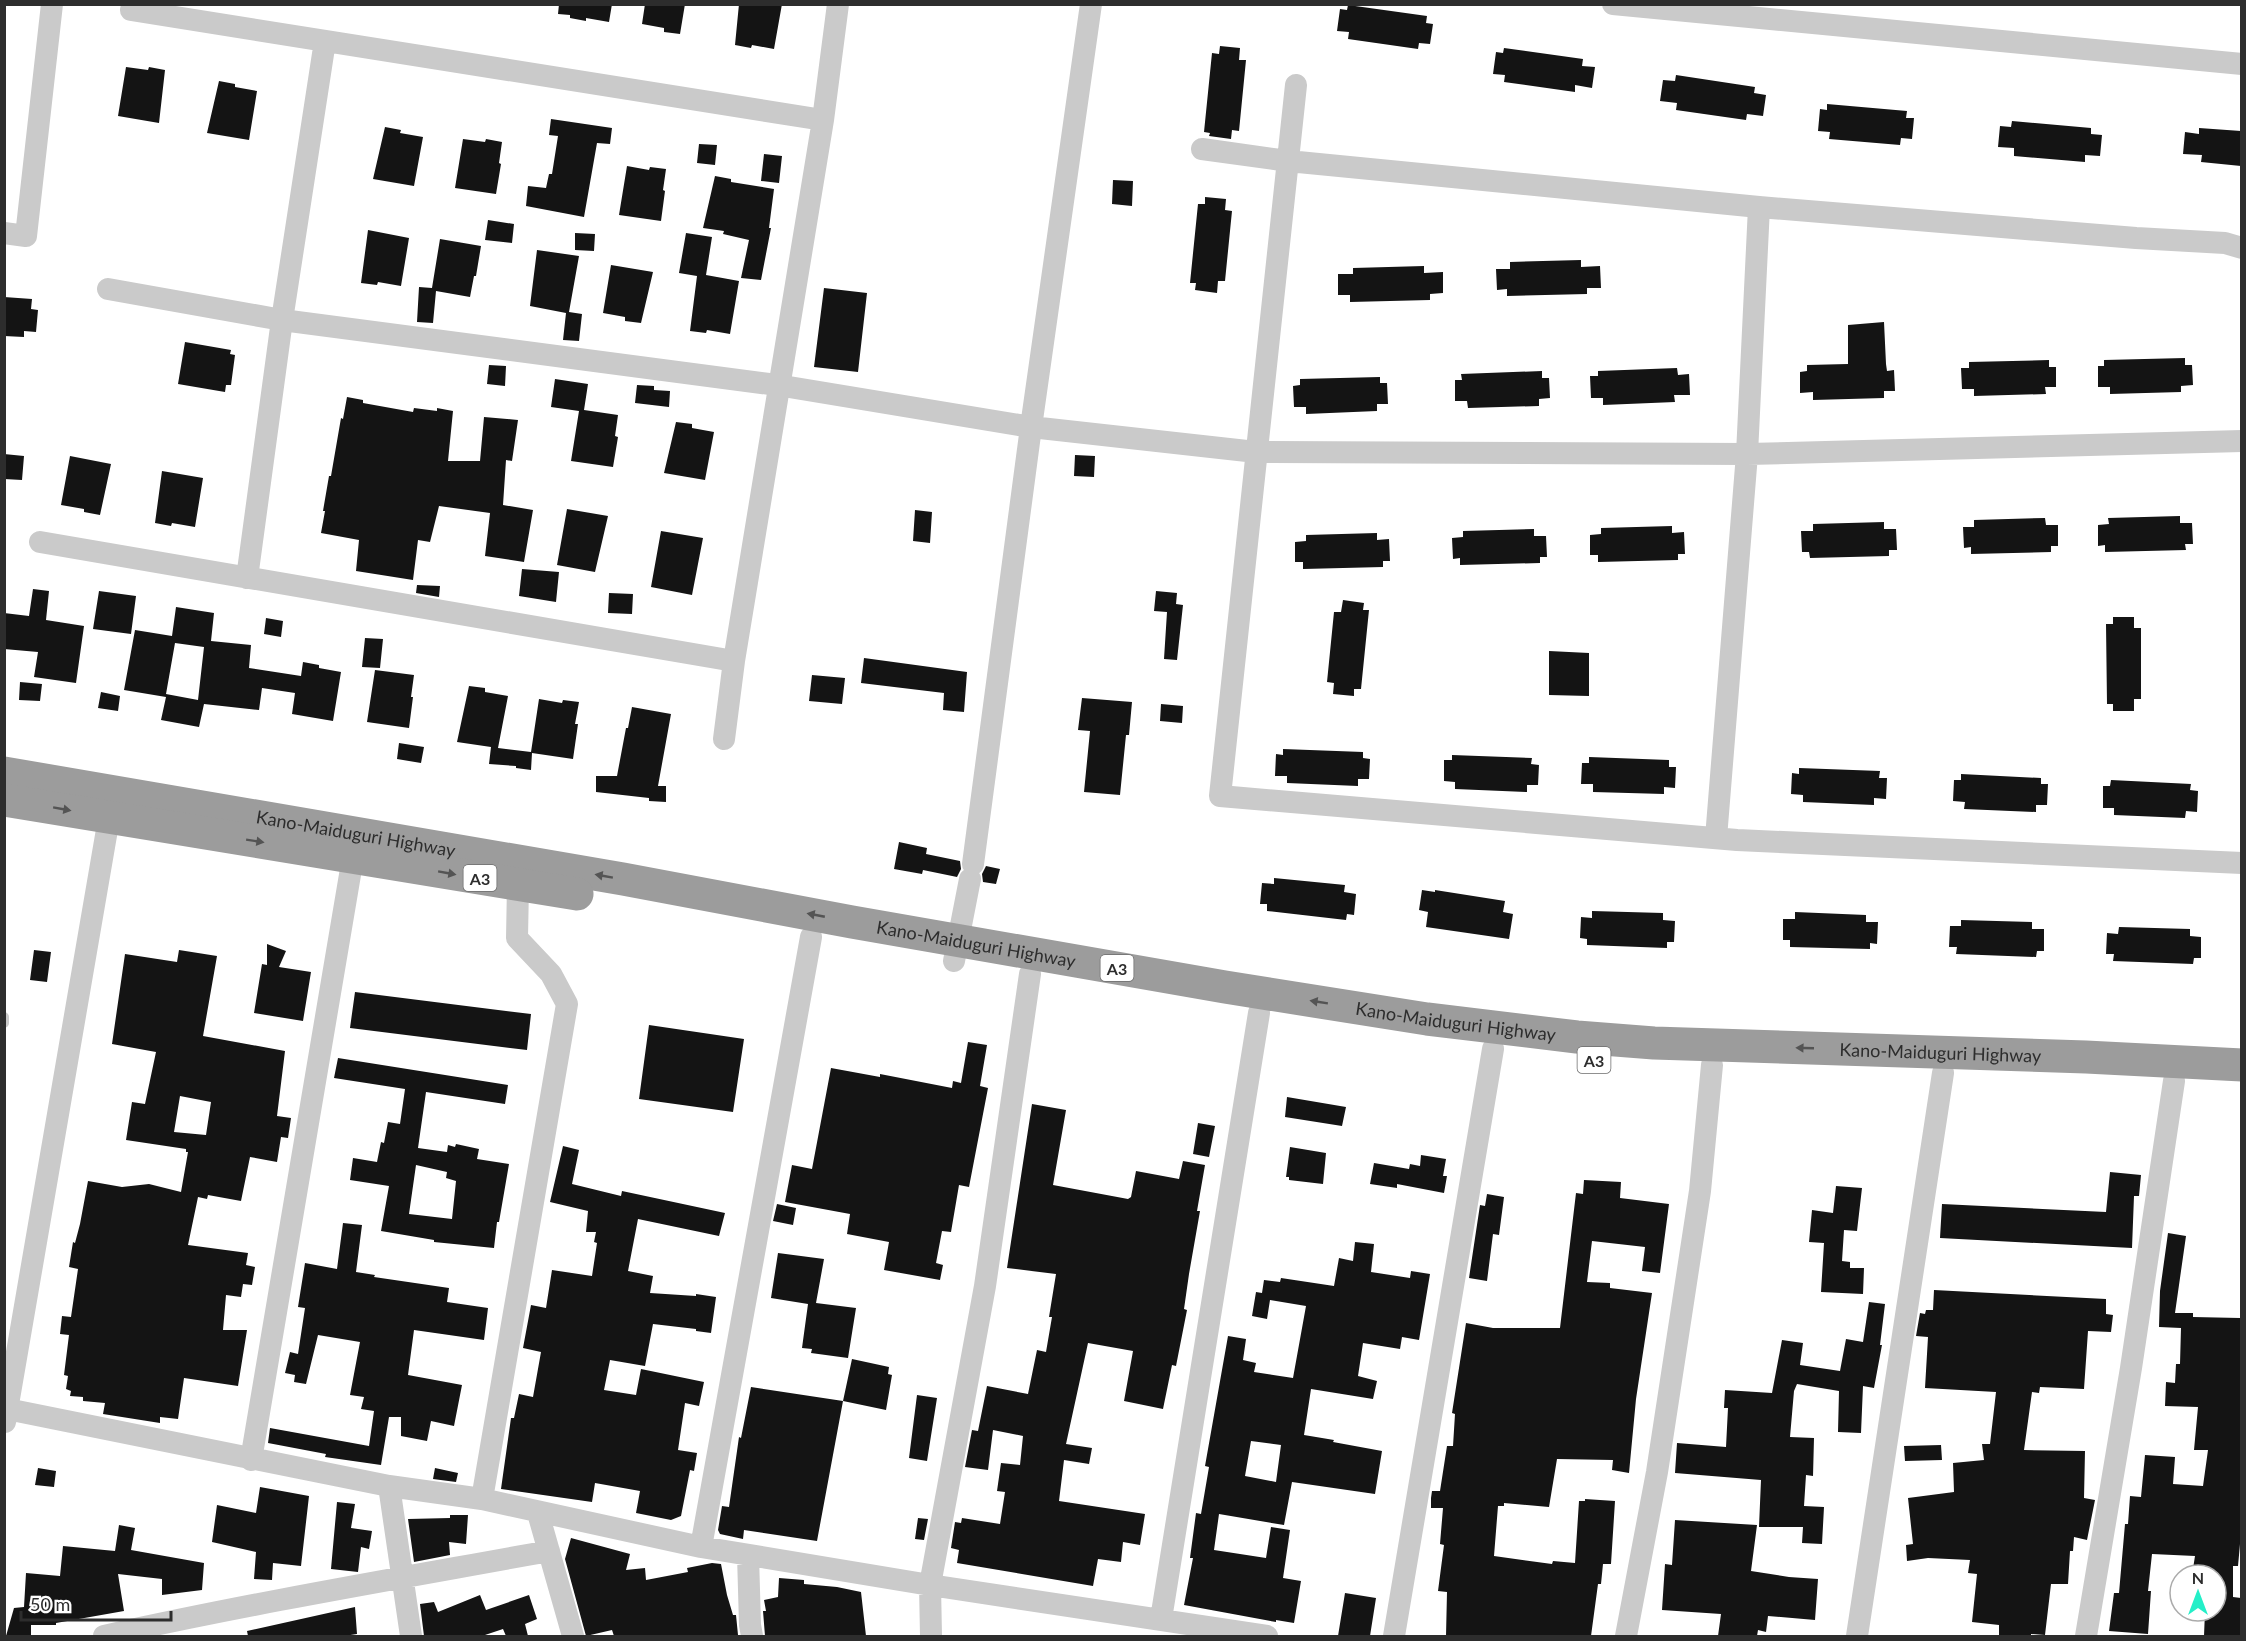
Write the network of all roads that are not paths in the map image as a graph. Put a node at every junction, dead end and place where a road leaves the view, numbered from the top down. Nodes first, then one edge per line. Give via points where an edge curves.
1 (52, 4) edge
2 (838, 4) edge
3 (1092, 4) edge
4 (1613, 4) edge
5 (131, 10) dead end
6 (325, 41) junction
7 (2241, 64) edge
8 (1296, 85) dead end
9 (823, 120) junction
10 (1202, 149) dead end
11 (1288, 160) junction
12 (1759, 207) junction
13 (4, 233) edge
14 (2241, 248) edge
15 (108, 290) dead end
16 (282, 320) junction
17 (777, 385) junction
18 (1031, 427) junction
19 (2241, 441) edge
20 (1256, 452) junction
21 (1747, 454) junction
22 (40, 542) dead end
23 (247, 579) junction
24 (734, 661) junction
25 (724, 739) dead end
26 (4, 773) edge
27 (4, 800) edge
28 (109, 818) junction
29 (1716, 838) junction
30 (353, 857) junction
31 (2241, 863) edge
32 (518, 885) junction
33 (811, 937) junction
34 (956, 950) junction
35 (1030, 974) junction
36 (1259, 1013) junction
37 (4, 1017) edge
38 (4, 1023) edge
39 (1493, 1049) junction
40 (1712, 1065) junction
41 (2241, 1065) edge
42 (1943, 1073) junction
43 (2174, 1080) junction
44 (2241, 1084) edge
45 (6, 1417) edge
46 (251, 1460) junction
47 (389, 1486) junction
48 (482, 1499) junction
49 (538, 1513) junction
50 (701, 1547) junction
51 (549, 1551) junction
52 (748, 1555) junction
53 (402, 1578) junction
54 (930, 1585) junction
55 (1161, 1619) junction
56 (104, 1636) edge
57 (411, 1636) edge
58 (573, 1636) edge
59 (752, 1636) edge
60 (931, 1636) edge
61 (1267, 1636) edge
62 (1394, 1636) edge
63 (1626, 1636) edge
64 (1857, 1636) edge
65 (2086, 1636) edge

1 - 13 street via 26,236
2 - 9 street
3 - 18 street
4 - 7 street
5 - 6 street
6 - 9 street
6 - 16 street
8 - 11 street
9 - 17 street
10 - 11 street
11 - 12 street
11 - 20 street
12 - 14 street via 2225,243
12 - 21 street
15 - 16 street
16 - 17 street
16 - 23 street
17 - 18 street
17 - 24 street
18 - 20 street
18 - 34 street via 972,872
19 - 21 street
20 - 21 street
20 - 29 street via 1220,796
21 - 29 street
22 - 23 street
23 - 24 street
24 - 25 street
34 -> 26 highway, Kano-Maiduguri Highway / A3
27 -> 28 highway, Kano-Maiduguri Highway / A3
28 -> 30 highway, Kano-Maiduguri Highway / A3
28 - 45 street
29 - 31 street
30 -> 32 highway, Kano-Maiduguri Highway / A3
30 - 46 street
32 - 33 highway, Kano-Maiduguri Highway / A3 via 678,910
32 - 48 street via 517,938 551,974 567,1004
33 - 34 highway, Kano-Maiduguri Highway / A3
33 - 50 street
34 - 35 highway, Kano-Maiduguri Highway / A3
41 -> 34 highway, Kano-Maiduguri Highway / A3 via 1577,1037
35 - 36 highway, Kano-Maiduguri Highway / A3
35 - 54 street via 985,1286
36 - 39 highway, Kano-Maiduguri Highway / A3
36 - 55 street
37 - 38 lane
39 - 40 highway, Kano-Maiduguri Highway / A3 via 1572,1058
39 - 62 street
40 - 42 highway, Kano-Maiduguri Highway / A3
40 - 63 street via 1695,1226 1657,1472
42 - 43 highway, Kano-Maiduguri Highway / A3
42 - 64 street
43 - 44 highway, Kano-Maiduguri Highway / A3
43 - 65 street
45 - 46 street
46 - 47 street
47 - 48 street
47 - 53 street
48 - 49 street
49 - 50 street
49 - 51 street
50 - 52 street
51 - 53 street
51 - 58 street
52 - 54 street
52 - 59 street
53 - 56 street
53 - 57 street
54 - 55 street
54 - 60 street
55 - 61 street

